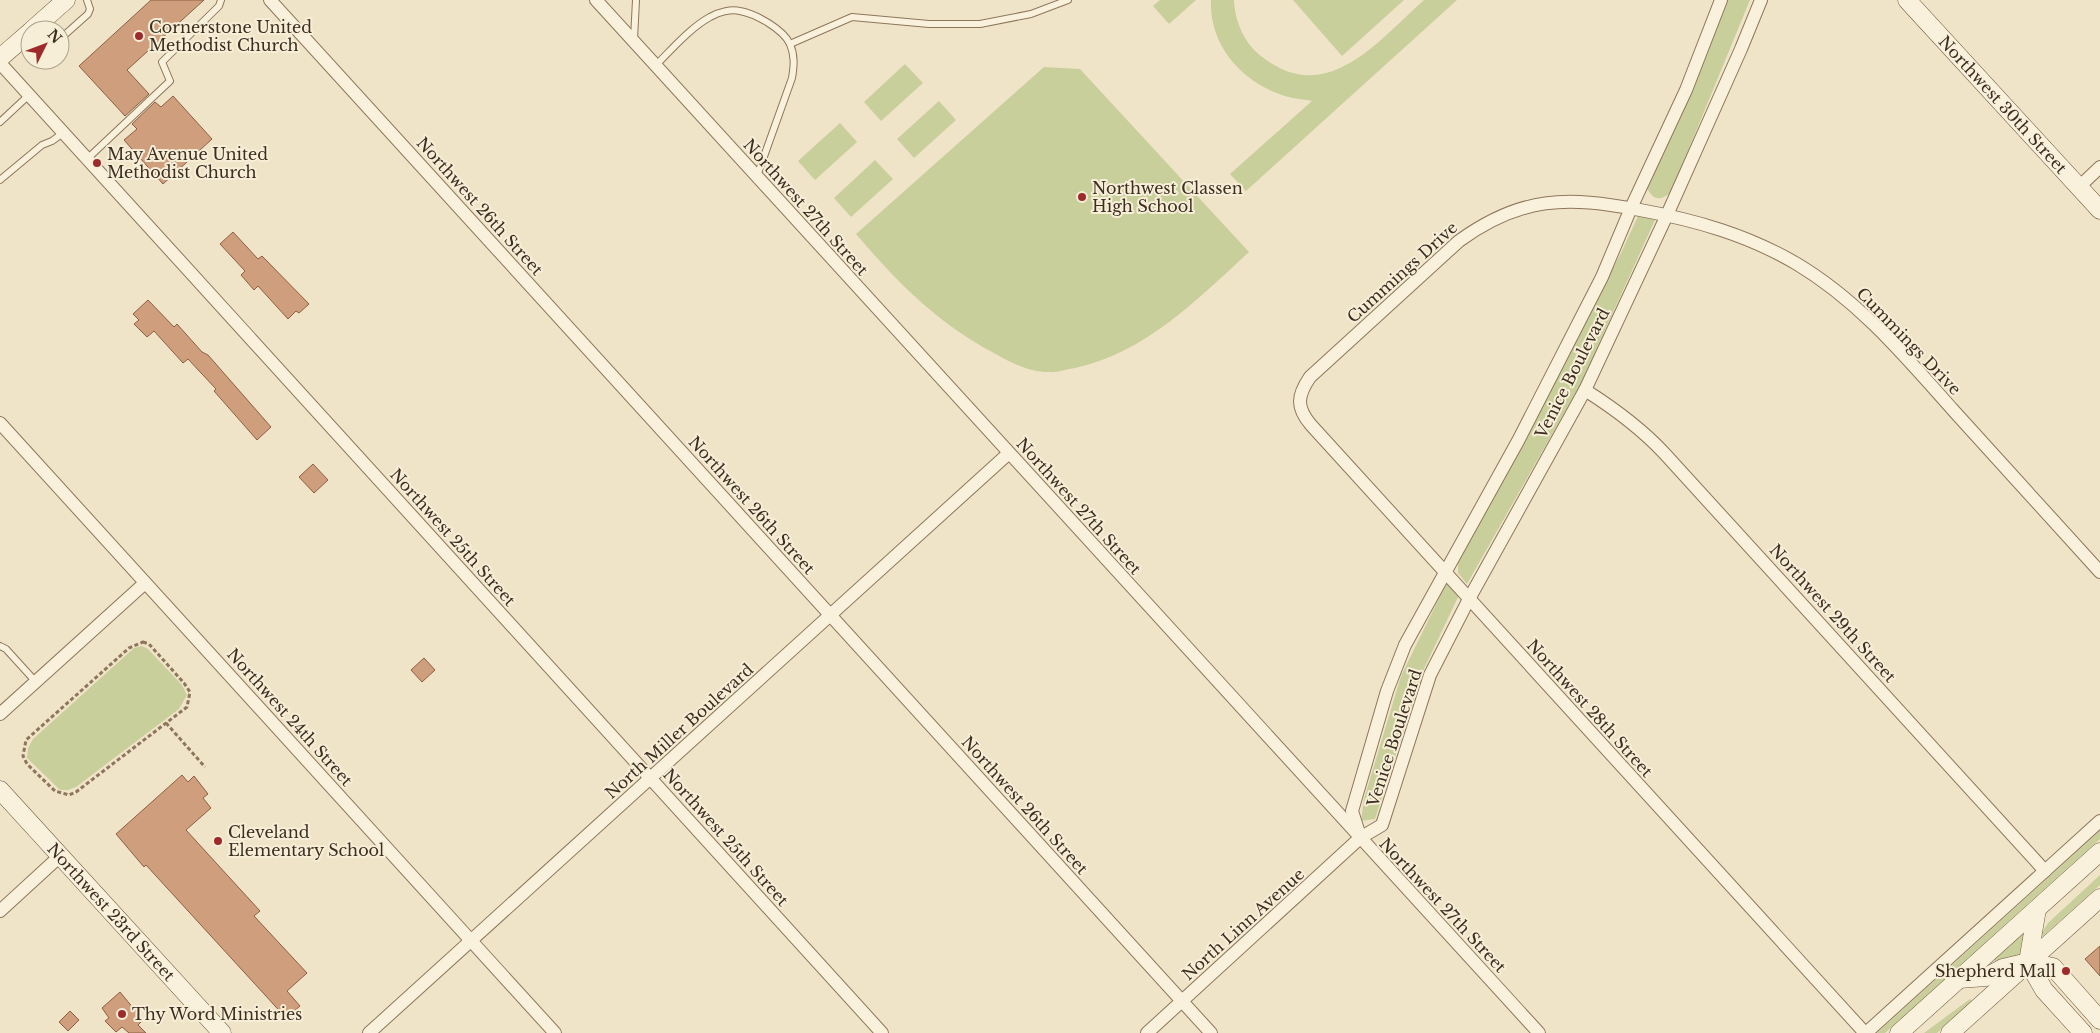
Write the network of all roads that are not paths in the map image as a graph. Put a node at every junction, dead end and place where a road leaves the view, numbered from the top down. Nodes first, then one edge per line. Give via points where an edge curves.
1 (66, 0) edge
2 (87, 0) edge
3 (220, 0) edge
4 (270, 0) edge
5 (596, 0) edge
6 (636, 0) edge
7 (1068, 0) edge
8 (1722, 0) edge
9 (1761, 0) edge
10 (1907, 0) edge
11 (44, 20) edge
12 (70, 30) edge
13 (20, 41) edge
14 (633, 41) junction
15 (790, 44) junction
16 (0, 58) edge
17 (0, 63) edge
18 (656, 65) junction
19 (29, 95) junction
20 (0, 122) edge
21 (63, 133) junction
22 (87, 159) junction
23 (2100, 168) edge
24 (757, 176) junction
25 (0, 180) edge
26 (2078, 187) junction
27 (1631, 208) junction
28 (2100, 210) edge
29 (1667, 215) junction
30 (1585, 390) junction
31 (1300, 400) joint
32 (0, 423) edge
33 (1009, 453) junction
34 (1444, 571) junction
35 (2100, 572) edge
36 (146, 583) junction
37 (1469, 599) junction
38 (830, 615) junction
39 (0, 646) edge
40 (36, 682) junction
41 (0, 714) edge
42 (651, 779) junction
43 (0, 790) edge
44 (2100, 821) edge
45 (1360, 838) junction
46 (2100, 852) edge
47 (60, 856) junction
48 (2045, 871) junction
49 (2100, 898) edge
50 (2037, 909) junction
51 (0, 911) edge
52 (470, 940) junction
53 (2028, 962) junction
54 (1959, 978) junction
55 (1182, 1001) junction
56 (2100, 1020) edge
57 (222, 1033) edge
58 (369, 1033) edge
59 (555, 1033) edge
60 (882, 1033) edge
61 (1146, 1033) edge
62 (1210, 1033) edge
63 (1539, 1033) edge
64 (1865, 1033) edge
65 (1899, 1033) edge
66 (1950, 1033) edge
67 (2083, 1033) edge

1 - 11 main road
2 - 12 lane via 88,14
3 - 22 lane via 219,6 162,62 170,81
4 - 38 street, Northwest 26th Street
5 - 14 street, Northwest 27th Street
6 - 14 lane
7 - 15 lane via 1031,14 980,24 929,24 852,17
8 - 27 street, Venice Boulevard via 1686,90
9 - 29 street, Venice Boulevard
10 - 26 main road, Northwest 30th Street
13 - 16 main road
14 - 18 street, Northwest 27th Street
15 - 18 lane via 769,23 739,10 721,12 697,26
15 - 24 lane via 795,63 792,78
17 - 19 street, Northwest 25th Street
18 - 24 street, Northwest 27th Street
19 - 20 lane
19 - 21 street, Northwest 25th Street
21 - 22 street, Northwest 25th Street
21 - 25 lane via 42,145
22 - 42 street, Northwest 25th Street
23 - 26 street
24 - 33 street, Northwest 27th Street
26 - 28 main road, Northwest 30th Street
27 - 29 street, Cummings Drive
27 - 31 street, Cummings Drive via 1585,201 1546,202 1508,213 1473,232 1432,265 1310,377
27 - 34 street, Venice Boulevard via 1602,277 1522,432
29 - 30 street, Venice Boulevard
29 - 35 street, Cummings Drive via 1740,236 1795,263 1832,288 1890,341
30 - 37 street, Venice Boulevard
30 - 48 street, Northwest 29th Street via 1643,430 1666,454
31 - 34 street, Northwest 28th Street via 1305,418
32 - 36 street, Northwest 24th Street
33 - 38 street, North Miller Boulevard
33 - 45 street, Northwest 27th Street
34 - 37 street, Northwest 28th Street
34 - 45 street, Venice Boulevard via 1405,645 1387,691 1352,811
36 - 40 street
36 - 52 street, Northwest 24th Street
37 - 45 street, Venice Boulevard via 1430,676 1382,824
37 - 64 street, Northwest 28th Street
38 - 42 street, North Miller Boulevard
38 - 55 street, Northwest 26th Street
39 - 40 lane
40 - 41 street
42 - 52 street, North Miller Boulevard
42 - 60 street, Northwest 25th Street
43 - 47 main road, Northwest 23rd Street
44 - 48 street
45 - 55 street, North Linn Avenue
45 - 63 street, Northwest 27th Street
46 - 50 main road
47 - 51 street
47 - 57 main road, Northwest 23rd Street
48 - 64 street
49 - 53 main road
50 - 53 main road
50 - 54 main road
52 - 58 street, North Miller Boulevard
52 - 59 street, Northwest 24th Street
53 - 54 main road via 2003,968 1986,977
53 - 56 main road via 2053,967
53 - 66 main road
53 - 67 main road via 2044,990
54 - 65 main road
55 - 61 street, North Linn Avenue
55 - 62 street, Northwest 26th Street

